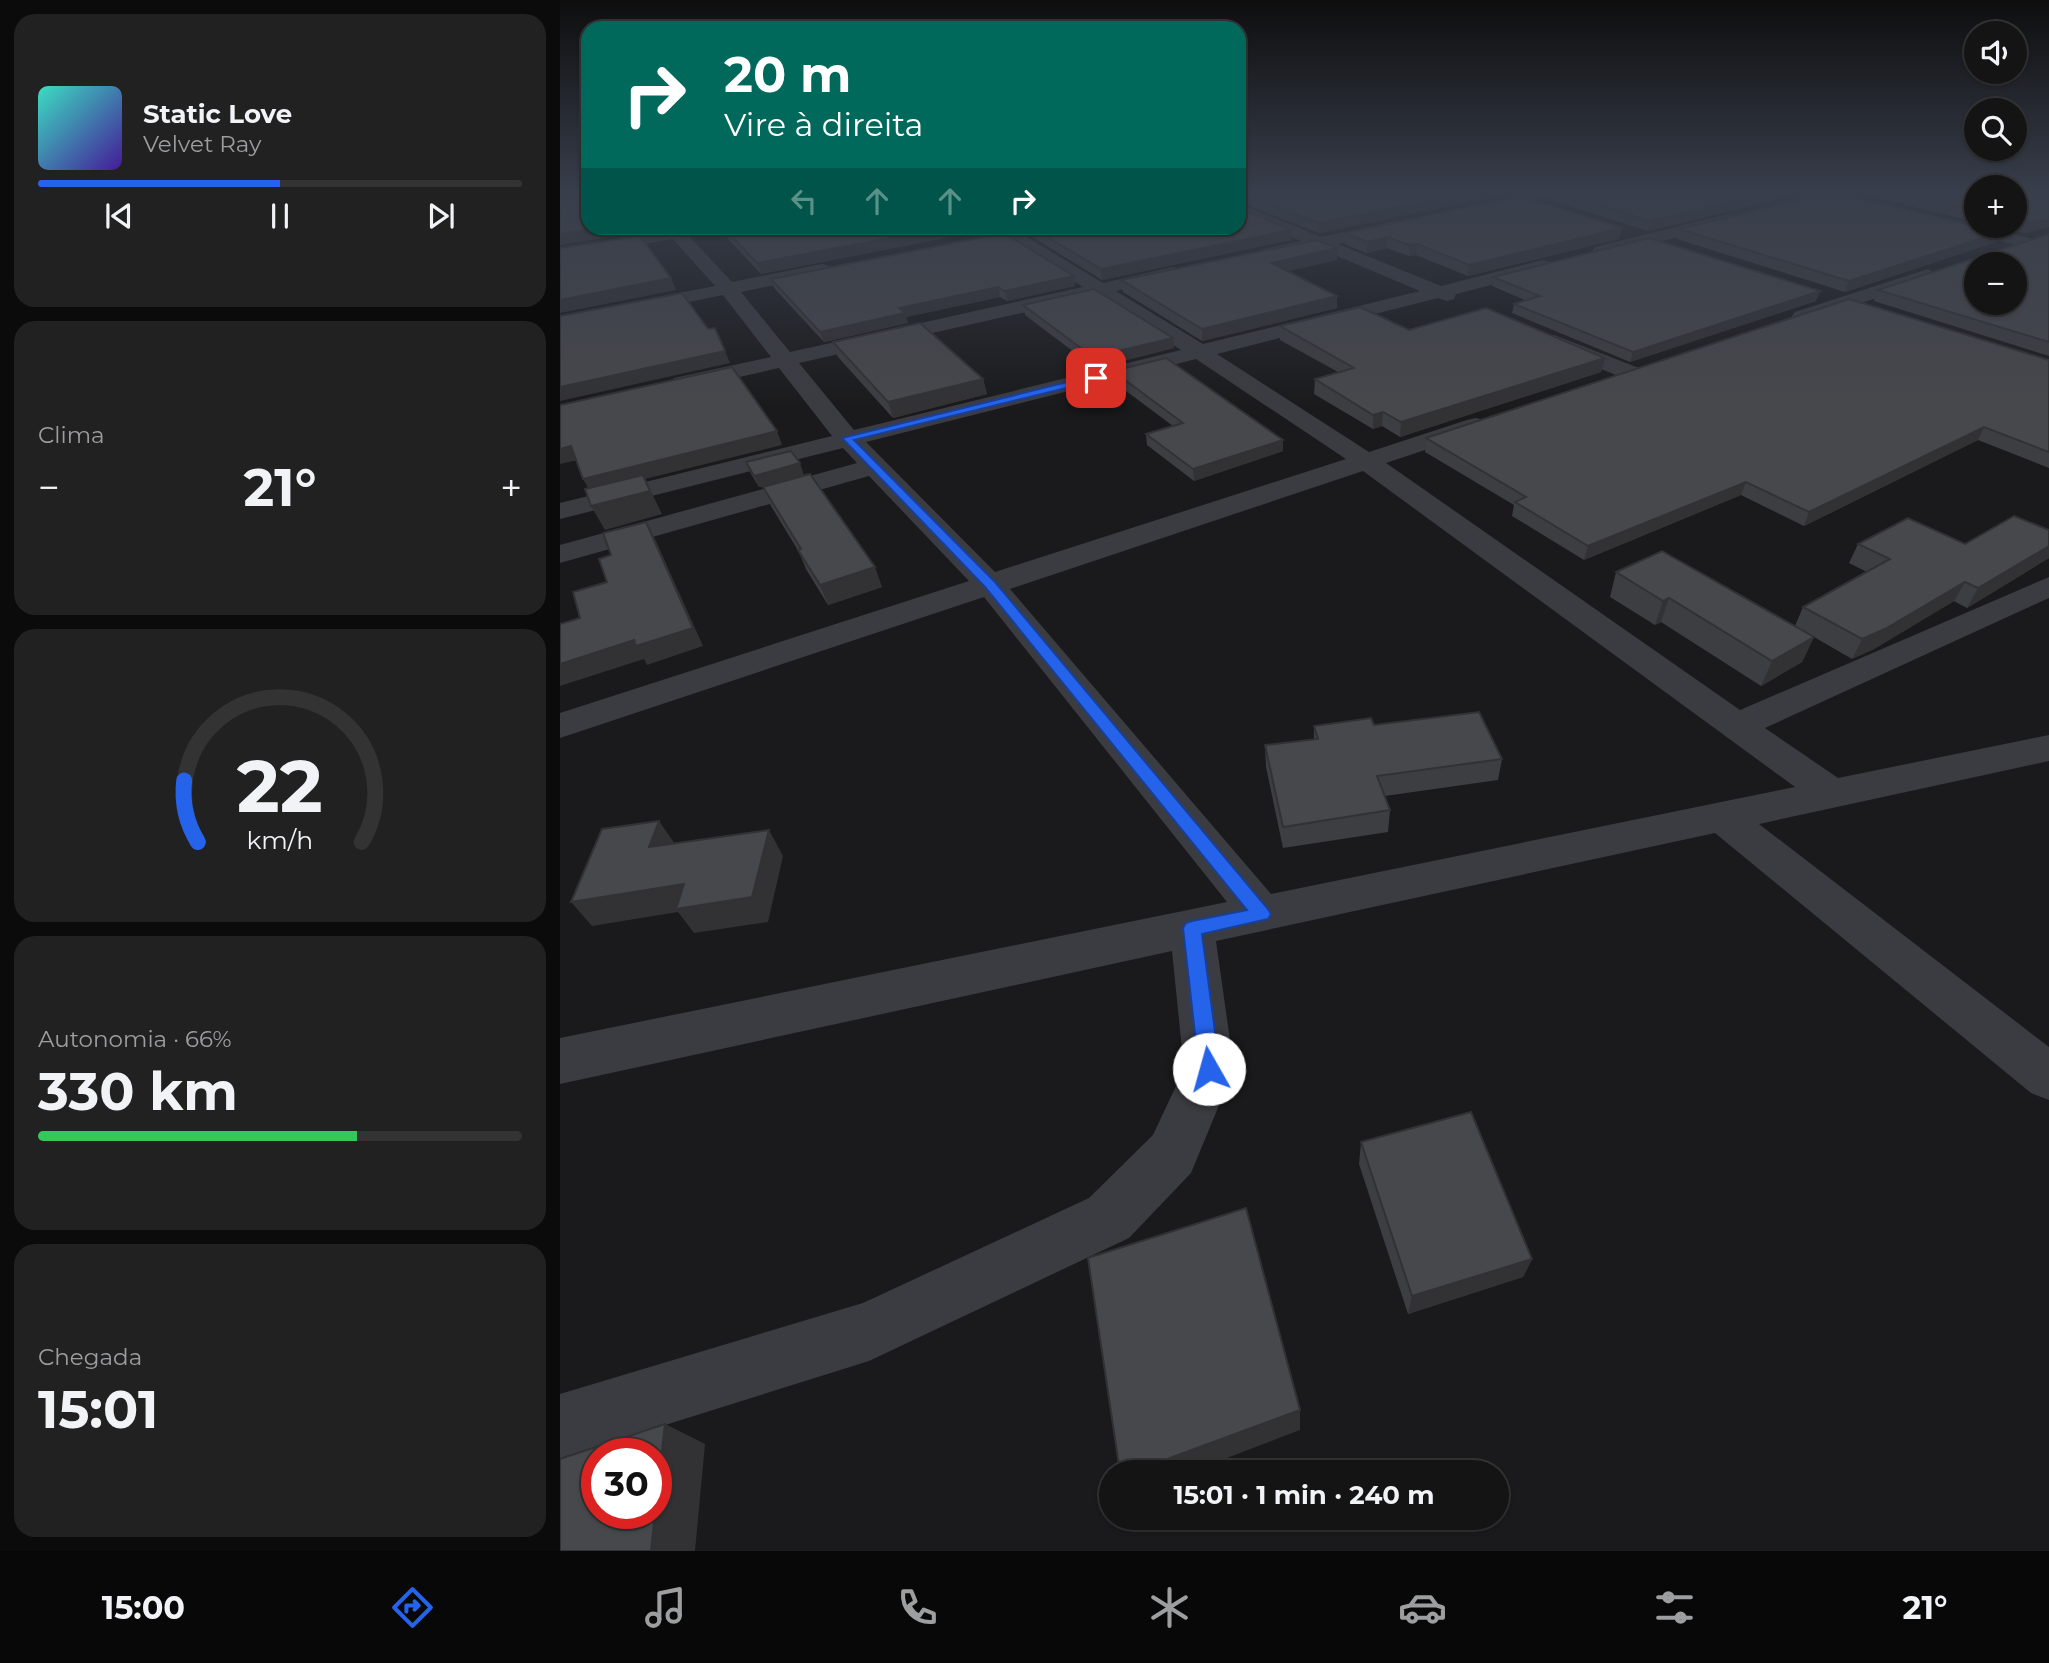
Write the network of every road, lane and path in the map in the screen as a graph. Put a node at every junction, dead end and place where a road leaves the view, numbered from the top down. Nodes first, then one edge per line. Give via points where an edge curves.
1 (710, 263) edge
2 (1052, 263) edge
3 (1371, 263) edge
4 (1554, 263) edge
5 (1961, 263) edge
6 (835, 267) edge
7 (1190, 270) edge
8 (728, 289) junction
9 (1099, 289) junction
10 (1811, 289) edge
11 (1440, 292) junction
12 (1465, 303) dead end
13 (1861, 305) junction
14 (560, 322) edge
15 (1772, 326) edge
16 (1542, 335) edge
17 (1200, 352) junction
18 (784, 359) junction
19 (1657, 365) edge
20 (1631, 373) junction
21 (666, 386) edge
22 (1591, 386) edge
23 (1498, 417) edge
24 (847, 438) junction
25 (1366, 461) junction
26 (874, 466) junction
27 (560, 512) edge
28 (560, 554) edge
29 (990, 584) junction
30 (2049, 586) edge
31 (560, 726) edge
32 (1737, 726) junction
33 (2049, 748) edge
34 (1832, 794) junction
35 (1723, 817) junction
36 (1262, 914) junction
37 (1192, 928) junction
38 (560, 1061) edge
39 (2049, 1077) edge
40 (560, 1426) edge

1 - 8 street
2 - 9 street
3 - 11 street
4 - 11 street
5 - 13 street
6 - 8 street
7 - 9 street
8 - 14 street
8 - 18 street
9 - 17 street
9 - 18 street
10 - 13 street
11 - 12 street
11 - 17 street
13 - 15 street
16 - 20 street
17 - 24 street
17 - 25 street
18 - 21 street
18 - 24 street
19 - 20 street
20 - 22 street
23 - 25 street
24 - 26 street
24 - 27 street
25 - 29 street
25 - 32 street
26 - 28 street
26 - 29 street
29 - 31 street
29 - 36 street
30 - 32 street
32 - 34 street
33 - 34 street
34 - 35 street
35 - 36 street
35 - 39 street
36 - 37 street
37 - 38 street
37 - 40 street via 1209,1069 1172,1154 1110,1218 869,1331

